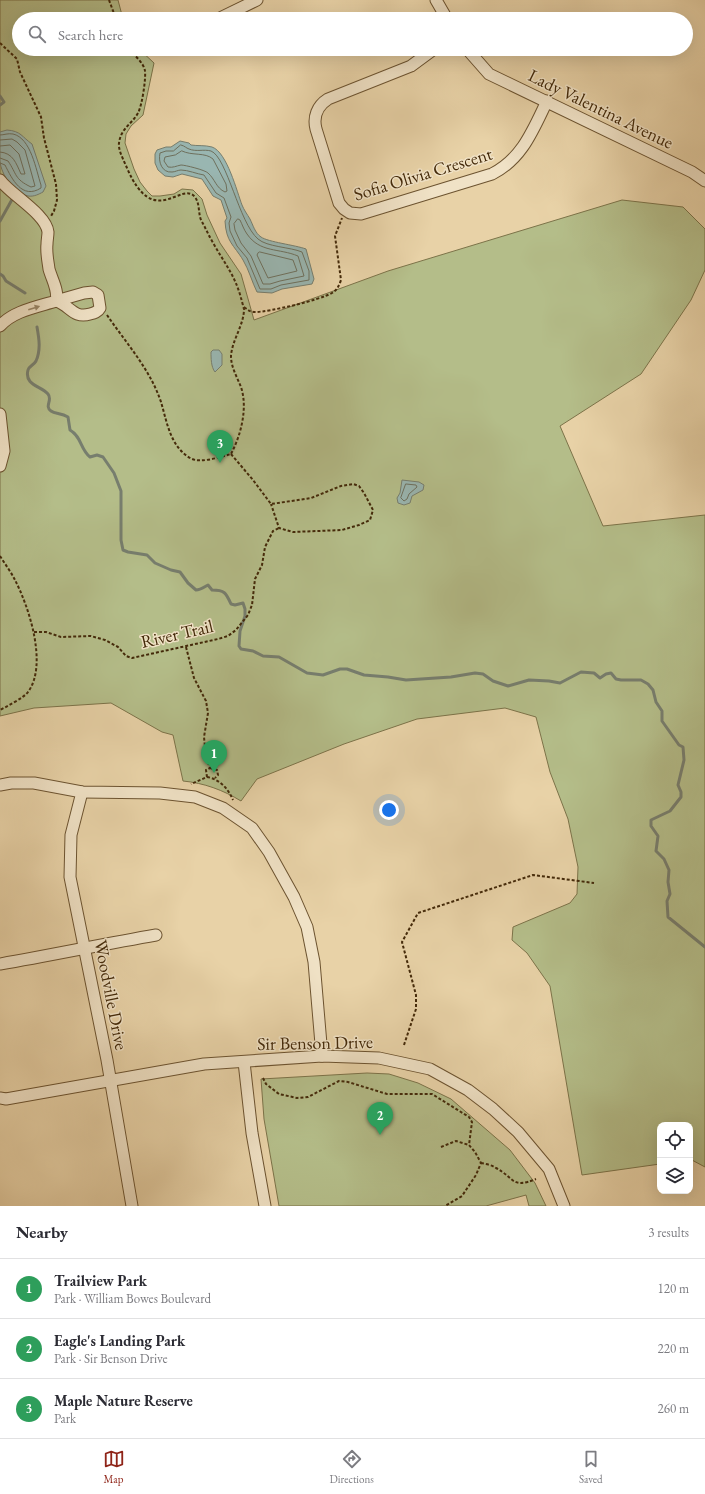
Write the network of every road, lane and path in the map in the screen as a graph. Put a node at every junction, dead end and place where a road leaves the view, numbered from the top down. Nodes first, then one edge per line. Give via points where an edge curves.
1 (109, 0) edge
2 (257, 0) edge
3 (436, 0) edge
4 (113, 12) edge
5 (232, 12) edge
6 (442, 12) edge
7 (0, 43) edge
8 (12, 54) edge
9 (14, 56) edge
10 (135, 56) edge
11 (425, 56) edge
12 (473, 56) edge
13 (547, 102) junction
14 (0, 180) edge
15 (705, 181) edge
16 (345, 210) junction
17 (46, 226) junction
18 (56, 301) junction
19 (100, 306) junction
20 (243, 306) junction
21 (0, 326) edge
22 (0, 414) edge
23 (231, 454) junction
24 (0, 466) edge
25 (271, 504) junction
26 (279, 528) junction
27 (0, 556) edge
28 (34, 632) junction
29 (186, 647) junction
30 (0, 710) edge
31 (210, 768) junction
32 (207, 777) junction
33 (215, 778) junction
34 (191, 784) dead end
35 (0, 785) edge
36 (82, 792) junction
37 (233, 800) dead end
38 (594, 883) dead end
39 (156, 935) dead end
40 (84, 948) junction
41 (0, 964) edge
42 (404, 1045) dead end
43 (322, 1056) junction
44 (244, 1062) junction
45 (263, 1078) dead end
46 (110, 1081) junction
47 (2, 1101) edge
48 (470, 1145) junction
49 (440, 1147) dead end
50 (481, 1163) junction
51 (536, 1179) dead end
52 (132, 1206) edge
53 (265, 1206) edge
54 (445, 1206) edge
55 (564, 1206) edge

1 - 4 path
2 - 5 street
3 - 6 street
7 - 8 path
9 - 17 path via 41,117 56,184 54,211
10 - 20 path via 145,71 138,112 121,133 119,144 128,170 143,194 151,200 170,200 182,193 194,196 211,240 234,277
11 - 16 street, Sofia Olivia Crescent via 411,66 328,99 318,109 315,118 316,130 338,202
12 - 13 street, Lady Valentina Avenue via 489,74
13 - 15 street, Lady Valentina Avenue via 692,172
13 - 16 street, Sofia Olivia Crescent via 523,148 500,170 361,214
14 - 17 street via 36,212
16 - 20 path via 335,236 341,280 333,293 282,308 256,312 249,311
17 - 18 street via 47,257 58,295
18 - 19 street via 63,303 78,316 98,311
18 - 19 street via 93,292 98,295
21 -> 18 street via 24,311
19 - 23 path via 138,356 156,389 169,430 179,450 192,459 213,460
20 - 23 path via 231,355 232,366 245,400 236,444
22 - 24 street via 4,451
23 - 25 path
25 - 26 path
25 - 26 path via 311,498 353,484 359,486 373,510 370,520 342,530 293,532
26 - 29 path, River Trail via 273,531 265,547 248,615 228,636
27 - 28 path via 15,580
28 - 29 path, River Trail via 46,632 61,637 91,636 105,640 132,658
28 - 30 path via 36,675 28,692
29 - 31 path via 194,678 206,701 208,714 204,737
31 - 32 path via 206,770
31 - 33 path via 217,770 218,775
32 - 33 path
32 - 34 path
33 - 37 path
35 - 36 street via 34,783
36 - 40 street, Woodville Drive via 71,835 70,877
36 - 43 street via 160,793 195,797 223,808 252,828 269,852 294,897 306,927 314,962
38 - 42 path via 533,875 418,914 402,942 416,994 416,1009
39 - 40 street
40 - 41 street
40 - 46 street, Woodville Drive
43 - 44 street, Sir Benson Drive
43 - 55 street, Sir Benson Drive via 379,1058 430,1069 468,1090 518,1132 549,1169
44 - 46 street, Sir Benson Drive via 204,1064
44 - 53 street via 252,1133
45 - 48 path via 266,1084 279,1094 297,1098 308,1097 339,1081 387,1094 432,1094 470,1117
46 - 47 street, Sir Benson Drive
46 - 52 street, Woodville Drive
48 - 49 path via 456,1141
48 - 50 path
50 - 51 path via 496,1168 513,1182 521,1184
50 - 54 path via 462,1196

